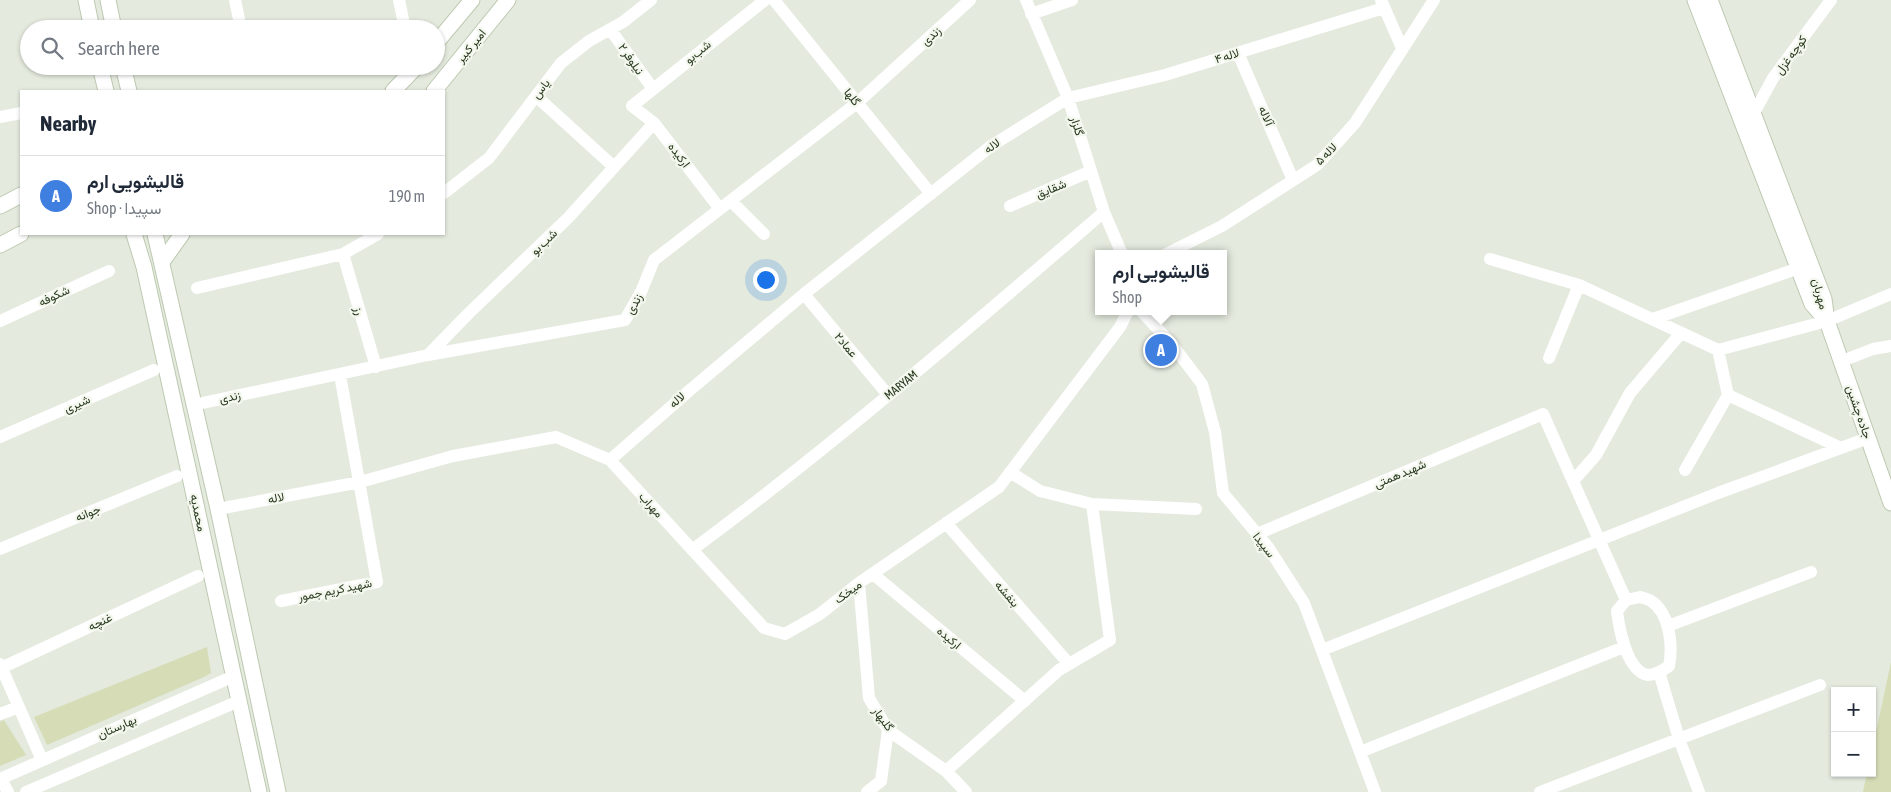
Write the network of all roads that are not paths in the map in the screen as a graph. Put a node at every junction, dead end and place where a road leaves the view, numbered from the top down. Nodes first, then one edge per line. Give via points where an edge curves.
1 (86, 0) edge
2 (108, 0) edge
3 (235, 0) edge
4 (399, 0) edge
5 (472, 0) edge
6 (508, 0) edge
7 (651, 0) edge
8 (765, 0) edge
9 (774, 0) edge
10 (970, 0) edge
11 (1026, 0) edge
12 (1072, 0) edge
13 (1434, 0) edge
14 (1696, 0) edge
15 (1710, 0) edge
16 (1831, 0) edge
17 (1382, 4) edge
18 (1031, 14) junction
19 (90, 20) edge
20 (112, 20) edge
21 (239, 20) edge
22 (400, 20) edge
23 (610, 29) junction
24 (445, 32) edge
25 (1718, 37) junction
26 (1402, 48) junction
27 (1238, 53) junction
28 (102, 75) edge
29 (125, 75) edge
30 (408, 75) edge
31 (653, 89) junction
32 (106, 90) edge
33 (129, 90) edge
34 (394, 90) edge
35 (435, 90) edge
36 (536, 96) junction
37 (1068, 98) junction
38 (857, 103) junction
39 (632, 106) joint
40 (20, 112) edge
41 (1754, 113) junction
42 (0, 117) edge
43 (654, 123) junction
44 (614, 167) junction
45 (1091, 171) junction
46 (1293, 180) junction
47 (445, 192) edge
48 (930, 194) junction
49 (20, 196) edge
50 (732, 201) junction
51 (0, 206) edge
52 (1010, 206) dead end
53 (720, 209) junction
54 (1104, 212) junction
55 (764, 234) dead end
56 (20, 235) edge
57 (134, 235) edge
58 (156, 235) edge
59 (181, 235) edge
60 (376, 235) edge
61 (0, 245) edge
62 (1120, 250) edge
63 (1174, 250) edge
64 (343, 254) junction
65 (1490, 259) dead end
66 (162, 262) junction
67 (1799, 268) junction
68 (109, 270) dead end
69 (1579, 285) junction
70 (197, 288) dead end
71 (804, 294) junction
72 (1891, 294) edge
73 (1126, 315) edge
74 (1145, 315) edge
75 (1653, 320) junction
76 (0, 321) edge
77 (1827, 321) junction
78 (1681, 333) junction
79 (1891, 346) edge
80 (1718, 350) junction
81 (428, 356) junction
82 (1549, 358) dead end
83 (1842, 361) junction
84 (376, 367) junction
85 (154, 370) dead end
86 (340, 375) junction
87 (1728, 395) junction
88 (888, 396) junction
89 (193, 405) junction
90 (0, 437) edge
91 (1868, 438) junction
92 (1841, 448) junction
93 (610, 460) junction
94 (1685, 470) dead end
95 (1010, 472) junction
96 (177, 476) dead end
97 (1573, 481) junction
98 (360, 482) junction
99 (1891, 503) edge
100 (1092, 504) junction
101 (218, 509) junction
102 (1196, 509) dead end
103 (946, 523) junction
104 (1257, 534) junction
105 (1599, 541) junction
106 (0, 550) edge
107 (692, 550) junction
108 (1811, 572) dead end
109 (873, 574) junction
110 (198, 576) dead end
111 (860, 583) junction
112 (1626, 600) junction
113 (281, 601) dead end
114 (1668, 626) junction
115 (1624, 647) junction
116 (1322, 650) junction
117 (1069, 664) junction
118 (1, 666) edge
119 (1660, 672) junction
120 (234, 676) junction
121 (1820, 685) dead end
122 (1025, 701) junction
123 (239, 702) junction
124 (19, 707) junction
125 (0, 714) edge
126 (888, 730) junction
127 (1679, 739) junction
128 (1360, 752) junction
129 (42, 760) junction
130 (946, 771) junction
131 (0, 779) edge
132 (8, 792) edge
133 (26, 792) edge
134 (259, 792) edge
135 (278, 792) edge
136 (867, 792) edge
137 (966, 792) edge
138 (1375, 792) edge
139 (1540, 792) edge
140 (1699, 792) edge

1 - 19 street
2 - 20 street
3 - 21 street
4 - 22 street
5 - 24 street
6 - 35 street, امیر کبیر
7 - 23 street, یاس
8 - 31 street, شب‌بو
9 - 38 street, گلها
10 - 38 street, زندی
11 - 18 street, گلزار
12 - 18 street
13 - 26 street, لاله ۵
14 - 25 street, مهربان
15 - 25 street, مهربان
16 - 41 street, کوچه غزل via 1774,78
17 - 26 street
17 - 27 street, لاله ۴
18 - 37 street, گلزار
23 - 31 street, نیلوفر ۲
23 - 36 street, یاس via 561,63
25 - 41 street, مهربان
25 - 67 street, مهربان
26 - 46 street, لاله ۵ via 1355,123 1317,165
27 - 37 street, لاله ۴ via 1165,75
27 - 46 street, آلاله
28 - 32 street
29 - 33 street
30 - 34 street
31 - 39 street, شب‌بو
36 - 44 street
36 - 47 street, یاس via 489,158
37 - 45 street, گلزار
37 - 48 street, لاله via 991,146
38 - 48 street, گلها
38 - 50 street, زندی
39 - 43 street, ارکیده
40 - 42 street
41 - 77 street, مهربان via 1824,299
43 - 44 street, شب بو
43 - 53 street, ارکیده
44 - 81 street, شب بو via 568,218
45 - 52 street, شقایق
45 - 54 street, گلزار
46 - 63 street, لاله ۵ via 1222,226
48 - 71 street, لاله
49 - 51 street
50 - 53 street, زندی
50 - 55 street
53 - 81 street, زندی via 654,260 625,320
54 - 62 street, گلزار
54 - 88 street, MARYAM
56 - 61 street
57 - 120 street, محمدیه
58 - 66 street, محمدیه
59 - 66 street
60 - 64 street
64 - 70 street
64 - 84 street, رز
65 - 69 street
66 - 89 street, محمدیه
67 - 75 street
67 - 77 street, مهربان via 1812,304
68 - 76 street, شکوفه
69 - 75 street
69 - 82 street
71 - 88 street, عماد۲
71 - 93 street, لاله
72 - 77 street
73 - 95 street, میخک
74 - 104 street, سپیدا via 1171,342 1202,384 1215,432 1223,493
75 - 78 street
77 - 80 street
77 - 83 street, جاده چشین
78 - 80 street
78 - 97 street via 1630,393 1596,455
79 - 83 street
80 - 87 street
81 - 84 street, زندی
83 - 91 street, جاده چشین
84 - 86 street, زندی
85 - 90 street, شیری
86 - 89 street, زندی
86 - 98 street
87 - 92 street
87 - 94 street
88 - 107 street, MARYAM via 759,501
89 - 101 street, محمدیه
91 - 92 street
91 - 99 street, جاده چشین
92 - 105 street
93 - 98 street, لاله via 556,437 453,456
93 - 107 street, مهراب
95 - 100 street via 1040,491
95 - 103 street, میخک via 999,487
96 - 106 street, جوانه
97 - 104 street, شهید همتی via 1543,414
97 - 105 street
98 - 101 street, لاله
98 - 113 street, شهید کریم جمور via 377,582
100 - 102 street
100 - 117 street via 1110,640
101 - 135 street, محمدیه
103 - 109 street, میخک
103 - 117 street, بنفشه
104 - 116 street, سپیدا via 1304,603
105 - 112 street
105 - 116 street
107 - 111 street, میخک via 764,628 785,634 820,614
108 - 114 street
109 - 111 street, میخک
109 - 122 street, ارکیده
110 - 118 street, غنچه
111 - 126 street, گلبهار via 869,698
112 - 114 street via 1640,597 1652,601
112 - 115 street via 1618,611
114 - 119 street via 1672,655 1669,666
115 - 119 street via 1639,672 1649,675
115 - 128 street
116 - 128 street, سپیدا
117 - 122 street
118 - 124 street
119 - 127 street
120 - 123 street, محمدیه
120 - 129 street, بهارستان
121 - 127 street
122 - 130 street
123 - 133 street, بهارستان
123 - 134 street, محمدیه
124 - 125 street
124 - 129 street
126 - 130 street, گلبهار
126 - 136 street via 881,781
127 - 139 street
127 - 140 street
128 - 138 street, سپیدا
129 - 131 street, بهارستان
130 - 137 street, گلبهار
131 - 132 street

